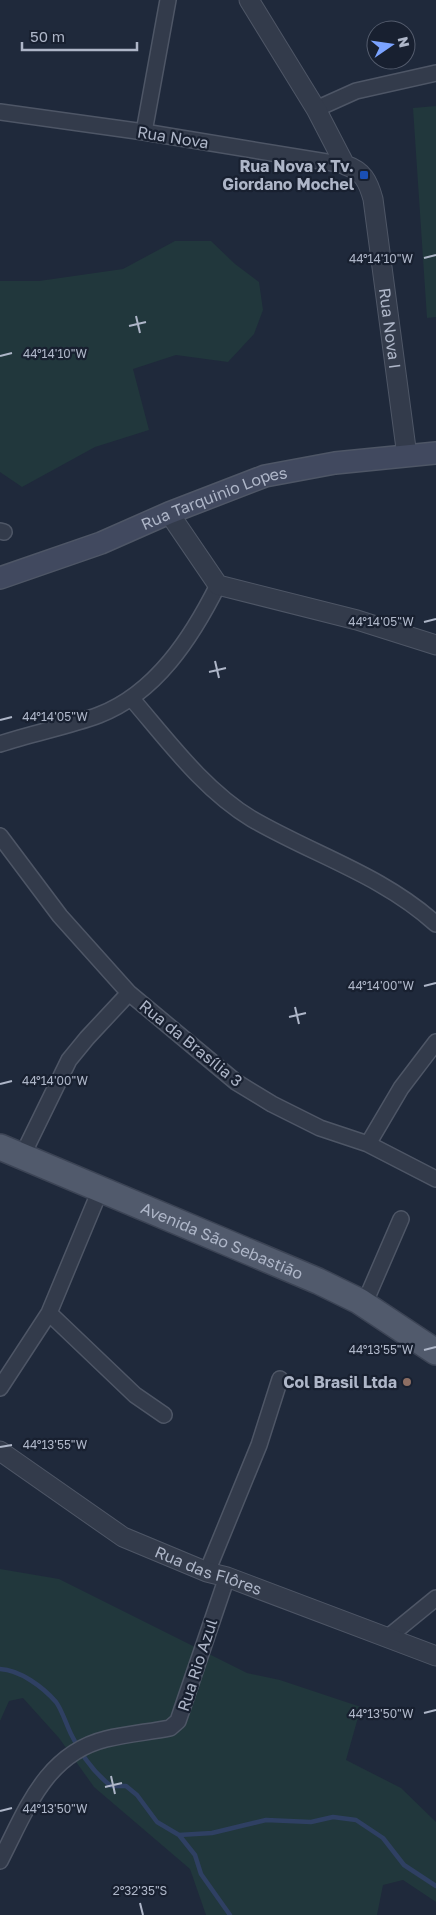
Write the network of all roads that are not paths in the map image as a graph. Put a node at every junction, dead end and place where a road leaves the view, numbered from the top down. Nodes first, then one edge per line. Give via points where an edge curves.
1 (168, 0) edge
2 (248, 0) edge
3 (436, 73) edge
4 (316, 109) junction
5 (0, 112) edge
6 (144, 132) junction
7 (345, 165) junction
8 (436, 453) edge
9 (407, 456) junction
10 (169, 513) junction
11 (0, 578) edge
12 (218, 585) junction
13 (436, 645) edge
14 (132, 699) junction
15 (0, 743) edge
16 (0, 836) edge
17 (436, 924) edge
18 (130, 993) junction
19 (436, 1042) edge
20 (0, 1135) edge
21 (368, 1144) junction
22 (27, 1146) junction
23 (0, 1147) edge
24 (436, 1179) edge
25 (101, 1188) junction
26 (400, 1219) dead end
27 (369, 1293) junction
28 (50, 1313) junction
29 (436, 1335) edge
30 (436, 1352) edge
31 (280, 1379) dead end
32 (0, 1388) edge
33 (164, 1415) dead end
34 (0, 1451) edge
35 (207, 1572) junction
36 (227, 1577) junction
37 (436, 1598) edge
38 (387, 1638) junction
39 (436, 1656) edge
40 (0, 1861) edge

1 - 6 street
2 - 4 street, Rua Nova I
3 - 4 street via 356,91
4 - 7 street, Rua Nova I
5 - 6 street, Rua Nova
6 - 7 street, Rua Nova
7 - 9 street, Rua Nova I via 364,175 373,199
8 - 9 main road, Rua Tarquinio Lopes
9 - 10 main road, Rua Tarquinio Lopes via 335,463 265,476
10 - 11 main road, Rua Tarquinio Lopes via 101,543
10 - 12 street
12 - 13 street via 358,620
12 - 14 street via 201,619 172,659
14 - 15 street via 100,715
14 - 17 street via 192,768 252,818 379,882
16 - 18 street, Rua da Brasília 3 via 60,916
18 - 21 street, Rua da Brasília 3 via 236,1082 320,1128
18 - 22 street via 69,1060
19 - 21 street via 401,1088
20 - 22 main road, Avenida São Sebastião
21 - 24 street, Rua da Brasília 3
22 - 27 main road, Avenida São Sebastião via 312,1264
23 - 25 main road, Avenida São Sebastião
25 - 28 street
25 - 30 main road, Avenida São Sebastião via 318,1281 358,1301
26 - 27 street
27 - 29 main road, Avenida São Sebastião
28 - 32 street
28 - 33 street via 135,1395
31 - 35 street via 259,1445
34 - 35 street, Rua das Flôres via 124,1537
35 - 36 street, Rua das Flôres
36 - 38 street, Rua das Flôres
36 - 40 street, Rua Rio Azul via 178,1721 170,1728 106,1739 86,1746 56,1764 32,1797
37 - 38 street
38 - 39 street, Rua das Flôres

